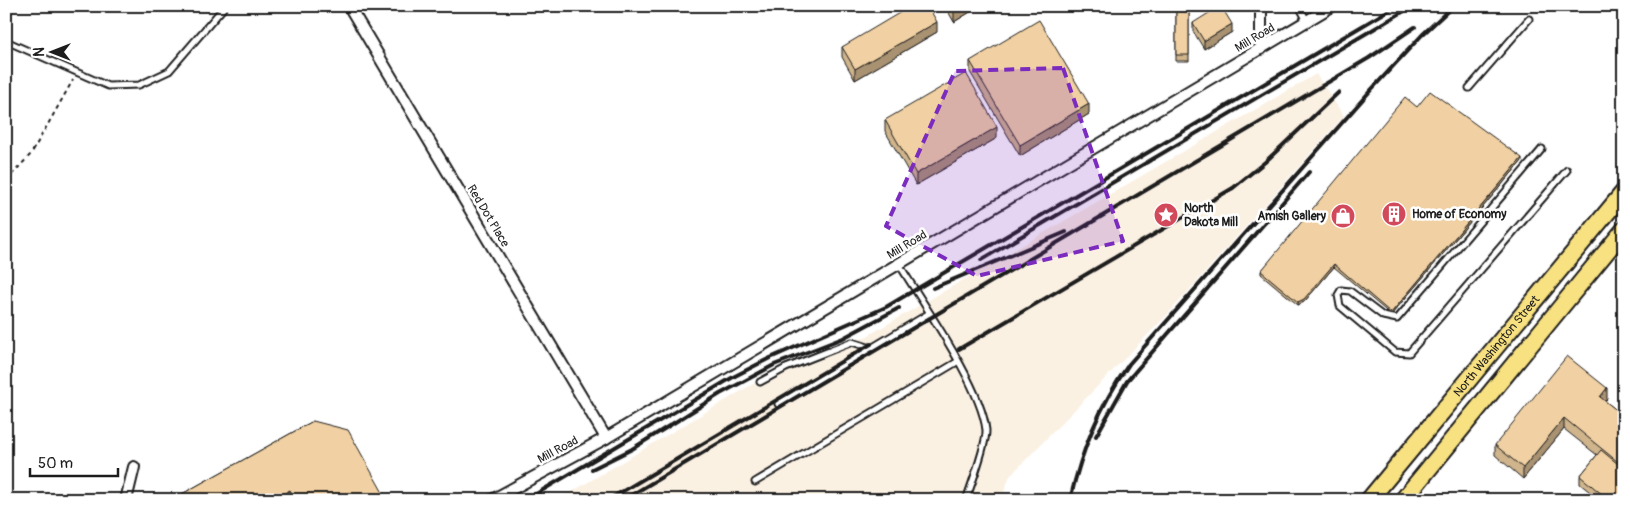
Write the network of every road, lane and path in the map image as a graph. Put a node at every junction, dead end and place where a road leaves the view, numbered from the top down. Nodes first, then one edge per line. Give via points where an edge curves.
1 (225, 6) edge
2 (349, 6) edge
3 (1261, 6) edge
4 (1299, 6) edge
5 (1332, 6) edge
6 (1529, 19) dead end
7 (1307, 21) junction
8 (6, 42) edge
9 (1261, 49) junction
10 (76, 74) dead end
11 (1469, 88) dead end
12 (1542, 149) dead end
13 (1567, 170) dead end
14 (6, 181) edge
15 (1624, 192) edge
16 (1611, 208) junction
17 (1623, 231) edge
18 (899, 264) junction
19 (928, 314) junction
20 (1522, 314) junction
21 (1542, 332) junction
22 (871, 348) junction
23 (957, 362) junction
24 (760, 382) dead end
25 (1464, 385) junction
26 (1484, 402) junction
27 (778, 404) dead end
28 (606, 438) junction
29 (1398, 465) junction
30 (134, 467) dead end
31 (1418, 481) junction
32 (755, 482) dead end
33 (126, 500) edge
34 (492, 500) edge
35 (966, 500) edge
36 (1369, 500) edge
37 (1403, 500) edge

1 - 8 lane via 169,71 139,84 108,86
2 - 28 street, Red Dot Place
3 - 9 street
4 - 7 lane
5 - 7 street, Mill Road
6 - 11 lane
7 - 9 street, Mill Road
9 - 18 street, Mill Road
10 - 14 path via 31,154
12 - 13 lane via 1397,319 1383,316 1350,291 1342,290 1338,295 1340,306 1395,352 1409,354
15 - 16 main road, North Washington Street
16 - 17 main road
16 - 20 main road, North Washington Street
17 - 21 main road, North Washington Street
18 - 19 lane
18 - 28 street, Mill Road
19 - 22 lane
19 - 23 lane
20 - 21 main road
20 - 25 main road, North Washington Street
21 - 26 main road, North Washington Street
22 - 24 lane via 852,342
22 - 27 lane
23 - 32 lane
23 - 35 lane via 978,403 986,431
25 - 26 main road
25 - 29 main road, North Washington Street
26 - 31 main road, North Washington Street
28 - 34 street, Mill Road
29 - 31 main road
29 - 36 main road, North Washington Street
30 - 33 street
31 - 37 main road, North Washington Street

